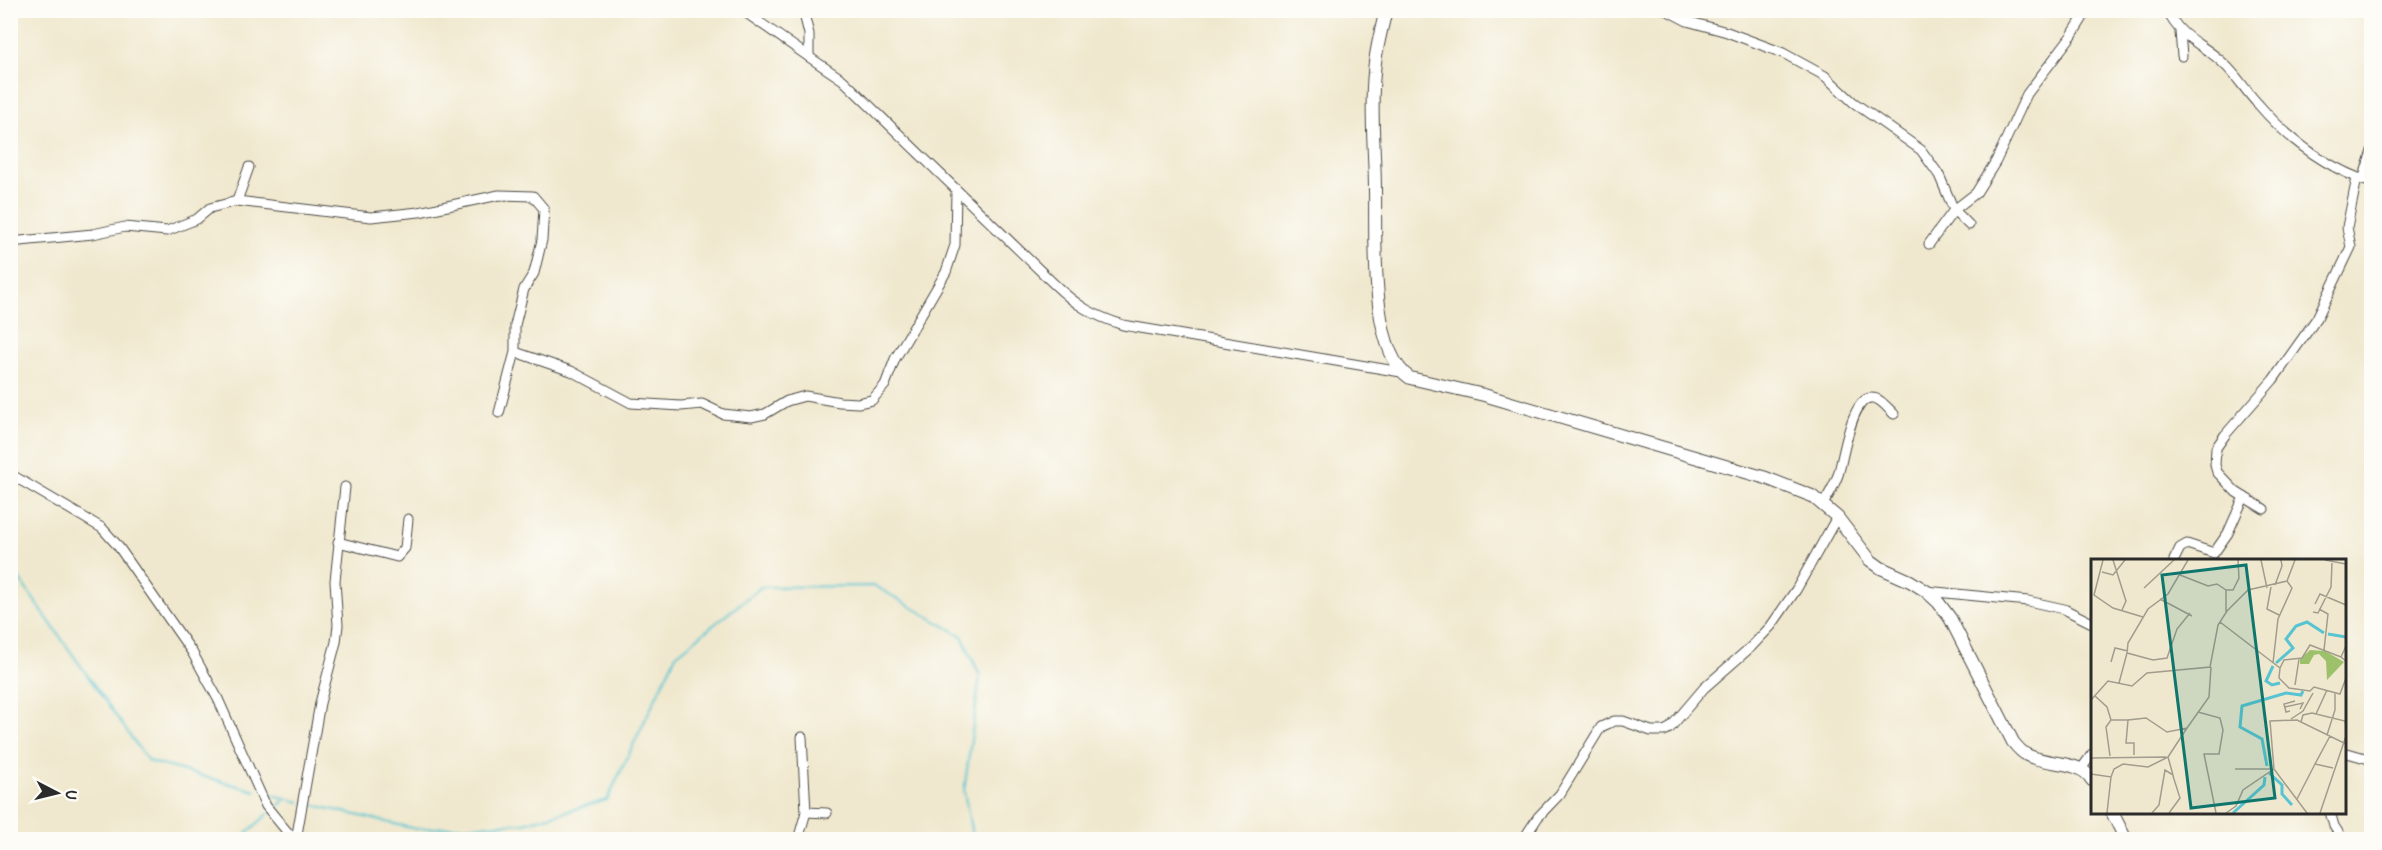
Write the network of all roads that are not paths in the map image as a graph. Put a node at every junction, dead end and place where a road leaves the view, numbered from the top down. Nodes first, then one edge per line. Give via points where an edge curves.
1 (742, 10) edge
2 (803, 10) edge
3 (1386, 10) edge
4 (1666, 10) edge
5 (2083, 10) edge
6 (2167, 10) edge
7 (2180, 32) junction
8 (2182, 56) dead end
9 (809, 57) junction
10 (2372, 151) edge
11 (249, 166) dead end
12 (2364, 180) edge
13 (956, 189) junction
14 (237, 201) junction
15 (1954, 210) junction
16 (1969, 225) dead end
17 (10, 242) edge
18 (1929, 244) dead end
19 (515, 352) junction
20 (1401, 372) junction
21 (499, 413) dead end
22 (1894, 414) dead end
23 (10, 474) edge
24 (345, 487) dead end
25 (2244, 497) junction
26 (1823, 504) junction
27 (2264, 509) dead end
28 (1837, 517) junction
29 (408, 519) dead end
30 (338, 542) junction
31 (2175, 559) edge
32 (1926, 591) junction
33 (2091, 622) edge
34 (802, 737) dead end
35 (2346, 753) edge
36 (2091, 755) edge
37 (2372, 760) edge
38 (2082, 768) junction
39 (2091, 779) edge
40 (806, 812) junction
41 (827, 813) dead end
42 (2113, 814) edge
43 (2330, 814) edge
44 (295, 840) edge
45 (798, 840) edge
46 (1523, 840) edge
47 (2126, 840) edge
48 (2343, 840) edge

1 - 9 street
2 - 9 street
3 - 20 street via 1374,73 1375,254 1382,326
4 - 15 street via 1687,21 1783,53 1825,76 1852,102 1921,150 1939,175
5 - 15 street via 2082,20 2027,94 1996,161 1976,193
6 - 7 street
7 - 8 street
7 - 12 street via 2219,59 2273,121 2311,154
9 - 13 street via 843,80
10 - 12 street
11 - 14 street
12 - 25 street via 2347,228 2351,247 2317,318 2216,448 2217,472
13 - 19 street via 955,246 946,273 895,359 885,385 872,400 840,402 805,396 751,417 723,414 702,404 631,403 571,371
13 - 20 street via 1072,301 1094,315 1123,325
14 - 17 street via 210,208 197,219 167,231 125,227
14 - 19 street via 371,217 419,212 499,195 533,196 544,208 543,240 534,273 524,289 515,326
15 - 16 street
15 - 18 street
19 - 21 street
20 - 26 street via 1410,378 1484,395 1766,478
22 - 26 street via 1880,400 1866,399 1861,404 1847,434 1832,491
23 - 44 street via 102,528 118,546 192,652 260,792
24 - 30 street
25 - 27 street
25 - 31 street via 2217,551 2211,553 2187,544
26 - 28 street
28 - 32 street via 1870,560
28 - 46 street via 1796,590 1752,646 1704,688 1670,728 1651,731 1623,721 1601,727 1560,794
29 - 30 street via 405,548 397,557
30 - 44 street via 336,642 320,703
32 - 33 street via 2028,601 2064,609
32 - 38 street via 1950,618 2013,742 2029,756
34 - 40 street
35 - 37 street
36 - 38 street
38 - 39 street
40 - 41 street
40 - 45 street
42 - 47 street
43 - 48 street

